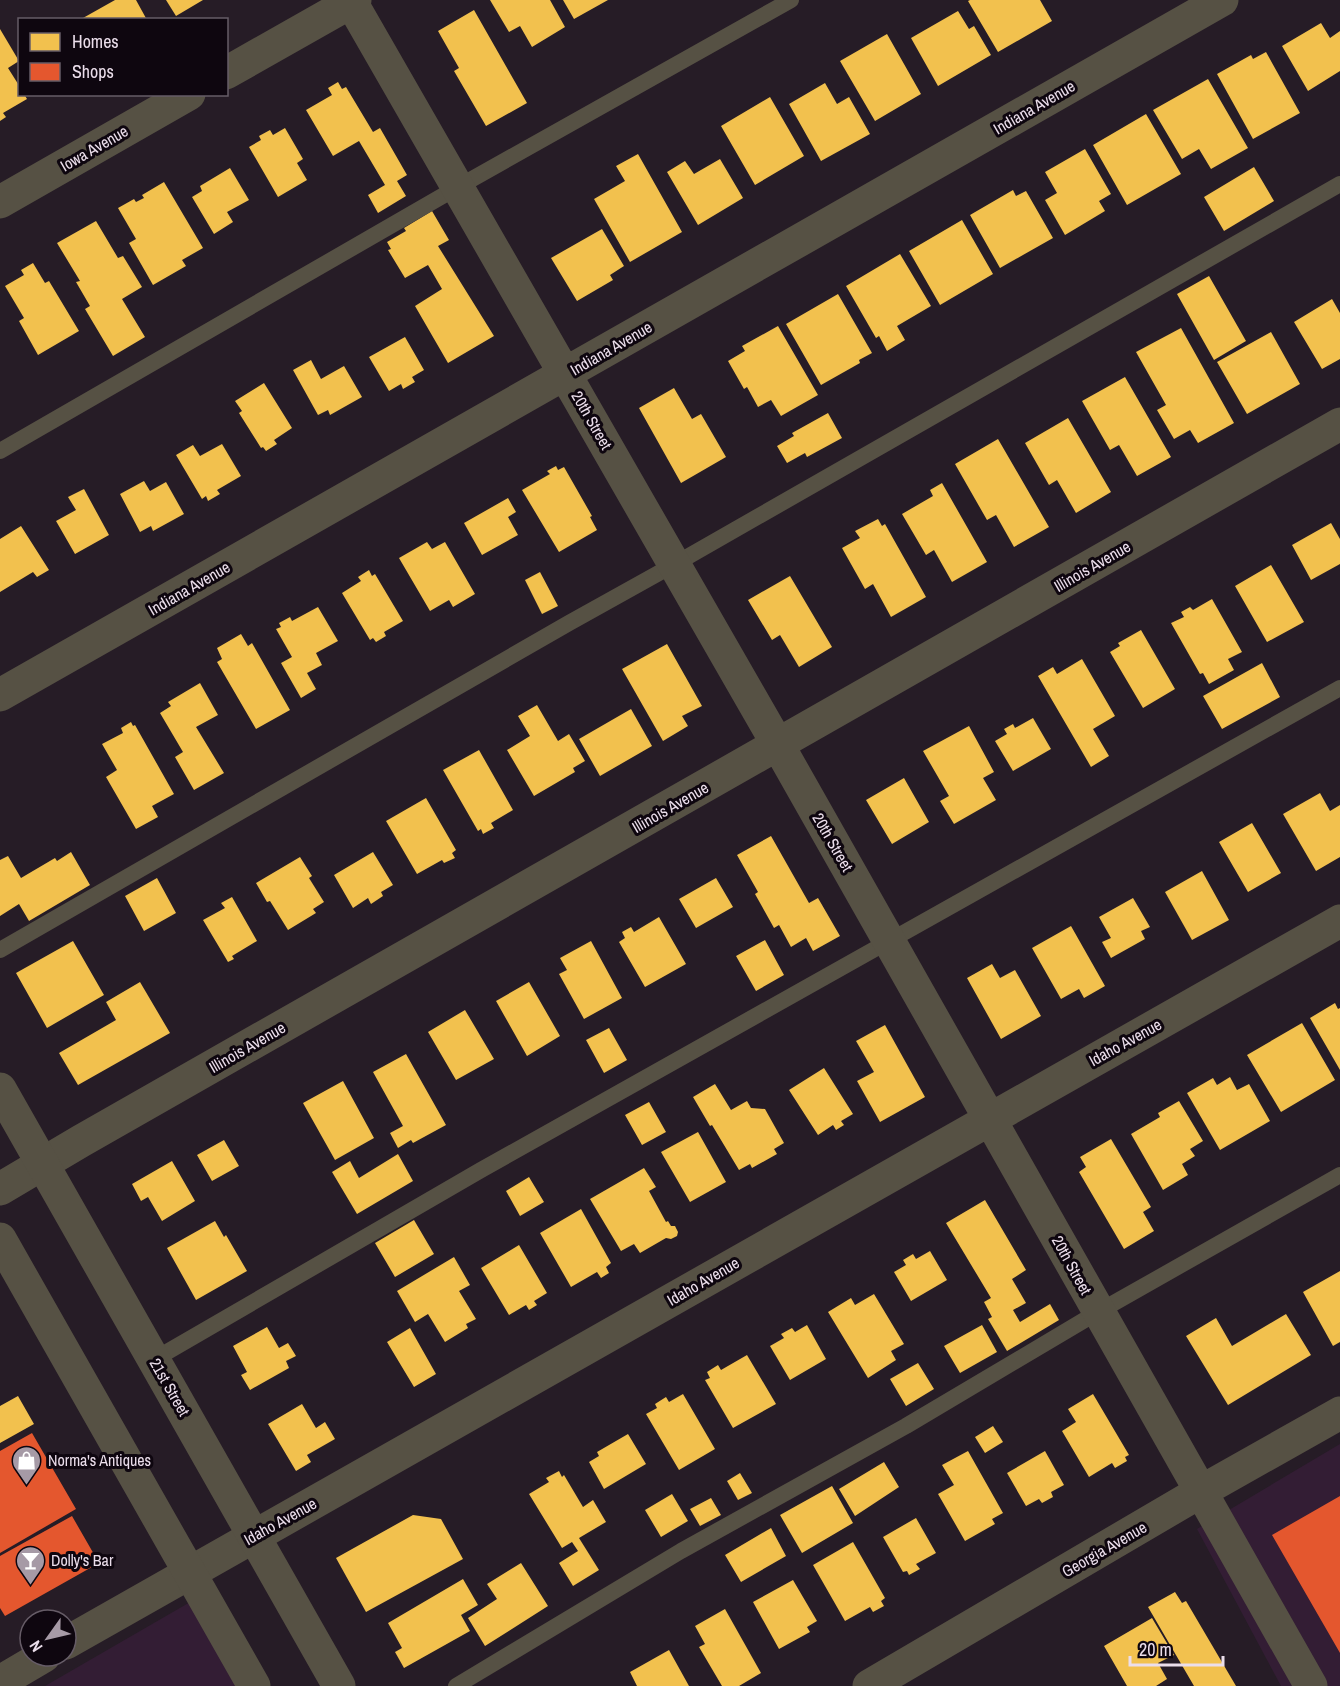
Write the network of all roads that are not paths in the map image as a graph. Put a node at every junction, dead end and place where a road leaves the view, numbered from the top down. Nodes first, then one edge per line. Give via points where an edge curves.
1 (791, 0) edge
2 (1222, 0) edge
3 (352, 1) edge
4 (228, 72) edge
5 (186, 96) edge
6 (1340, 184) edge
7 (458, 187) junction
8 (0, 202) edge
9 (565, 374) junction
10 (1340, 424) edge
11 (0, 451) edge
12 (675, 564) junction
13 (1340, 688) edge
14 (0, 695) edge
15 (778, 745) junction
16 (1340, 921) edge
17 (889, 940) junction
18 (0, 950) edge
19 (0, 1089) edge
20 (990, 1119) junction
21 (43, 1163) junction
22 (1340, 1175) edge
23 (0, 1189) edge
24 (0, 1239) edge
25 (1098, 1312) junction
26 (155, 1359) junction
27 (1340, 1413) edge
28 (1200, 1492) junction
29 (255, 1536) junction
30 (189, 1572) junction
31 (78, 1636) edge
32 (24, 1668) edge
33 (0, 1682) edge
34 (254, 1686) edge
35 (339, 1686) edge
36 (456, 1686) edge
37 (869, 1686) edge
38 (1311, 1686) edge

1 - 7 lane
2 - 9 street, Indiana Avenue
3 - 4 street
3 - 7 street, 20th Street
5 - 8 street, Iowa Avenue
6 - 12 lane
7 - 9 street, 20th Street
7 - 11 lane
9 - 12 street, 20th Street
9 - 14 street, Indiana Avenue
10 - 15 street, Illinois Avenue
12 - 15 street, 20th Street
12 - 18 lane
13 - 17 lane
15 - 17 street, 20th Street
15 - 21 street, Illinois Avenue
16 - 20 street, Idaho Avenue
17 - 20 street, 20th Street
17 - 26 lane
19 - 21 street, 21st Street
20 - 25 street, 20th Street
20 - 29 street, Idaho Avenue
21 - 23 street, Illinois Avenue
21 - 26 street, 21st Street
22 - 25 lane
24 - 30 street
25 - 28 street, 20th Street
25 - 36 lane via 906,1426 681,1551
26 - 29 street, 21st Street
27 - 28 street, Georgia Avenue
28 - 37 street, Georgia Avenue
28 - 38 street, 20th Street
29 - 30 street, Idaho Avenue
29 - 35 street, 21st Street
30 - 31 street, Idaho Avenue
30 - 34 street
32 - 33 street

